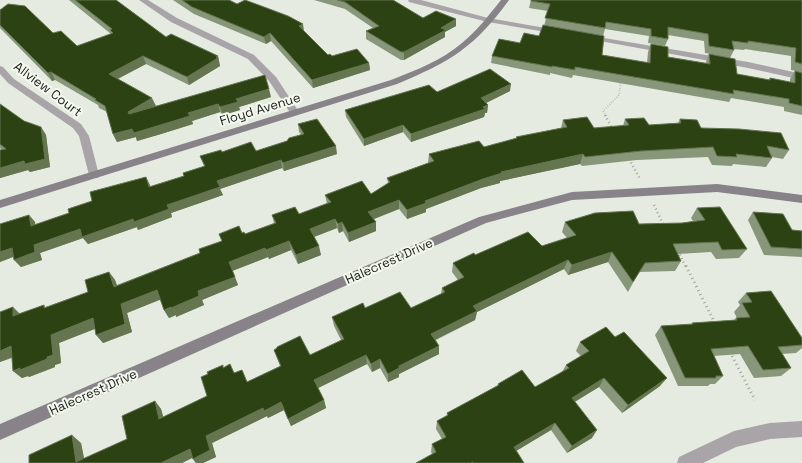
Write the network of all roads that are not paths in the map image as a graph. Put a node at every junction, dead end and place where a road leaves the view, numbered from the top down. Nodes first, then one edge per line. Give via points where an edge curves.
1 (143, 0) edge
2 (412, 0) edge
3 (505, 0) edge
4 (488, 20) junction
5 (566, 33) edge
6 (579, 36) edge
7 (0, 69) edge
8 (802, 77) edge
9 (294, 112) junction
10 (94, 175) junction
11 (802, 200) edge
12 (0, 204) edge
13 (802, 429) edge
14 (0, 432) edge
15 (685, 463) edge

1 - 9 street via 174,20 251,57 273,78
2 - 4 street
3 - 4 street, Floyd Avenue
4 - 5 street
4 - 9 street, Floyd Avenue via 459,50 430,68 394,82
6 - 8 street via 748,65
7 - 10 street, Allview Court via 11,81 77,126 84,136
9 - 10 street, Floyd Avenue
10 - 12 street, Floyd Avenue
11 - 14 street, Halecrest Drive via 717,188 579,195 483,220
13 - 15 street via 770,431 734,439

